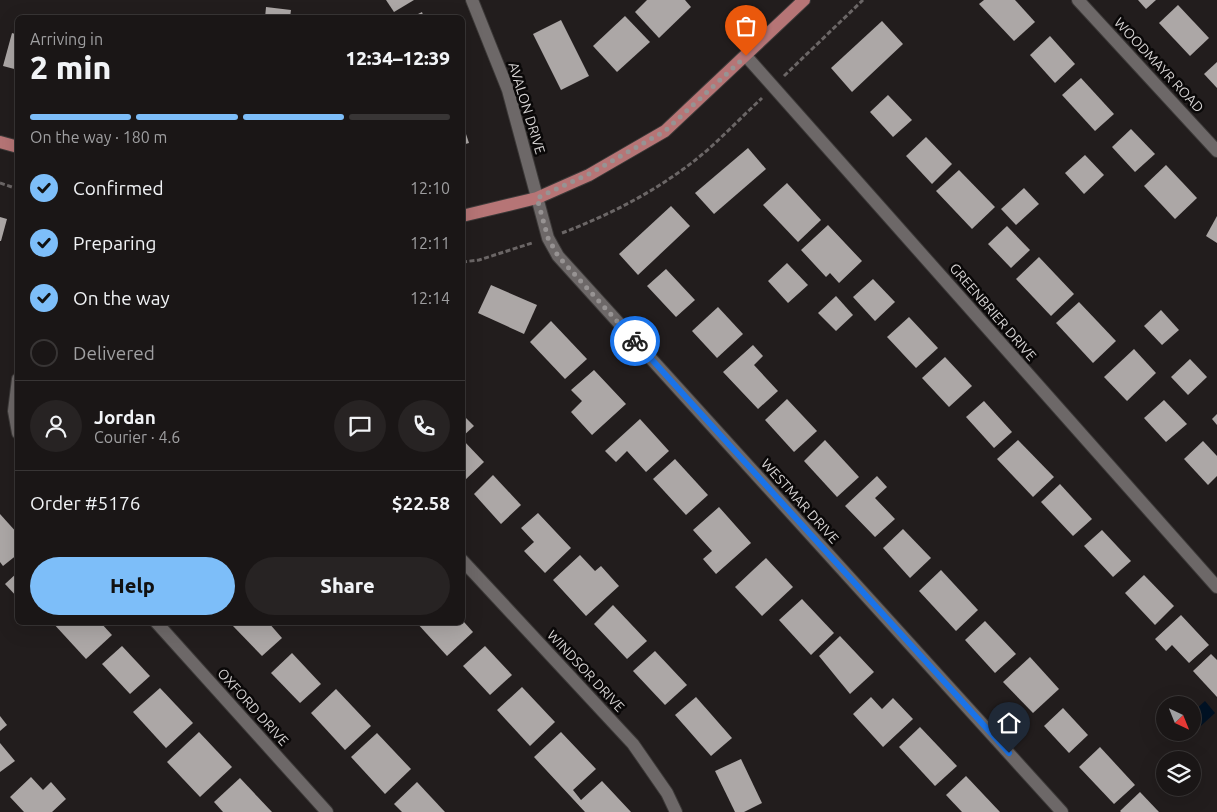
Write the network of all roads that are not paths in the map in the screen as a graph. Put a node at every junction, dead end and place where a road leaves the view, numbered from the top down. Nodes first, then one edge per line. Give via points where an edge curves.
1 (472, 0) edge
2 (804, 0) edge
3 (1078, 0) edge
4 (746, 56) junction
5 (0, 142) edge
6 (15, 146) edge
7 (1217, 151) edge
8 (537, 198) junction
9 (465, 215) edge
10 (15, 402) edge
11 (15, 416) edge
12 (465, 563) edge
13 (1217, 587) edge
14 (159, 625) edge
15 (327, 812) edge
16 (676, 812) edge
17 (1062, 812) edge

1 - 8 street, AVALON DRIVE via 508,90
2 - 4 main road
3 - 7 street, WOODMAYR ROAD
4 - 8 main road via 665,131 589,174
4 - 13 street, GREENBRIER DRIVE
5 - 6 main road
8 - 9 main road
8 - 17 street, WESTMAR DRIVE via 548,238 558,256
10 - 11 street
12 - 16 street, WINDSOR DRIVE via 634,744
14 - 15 street, OXFORD DRIVE

